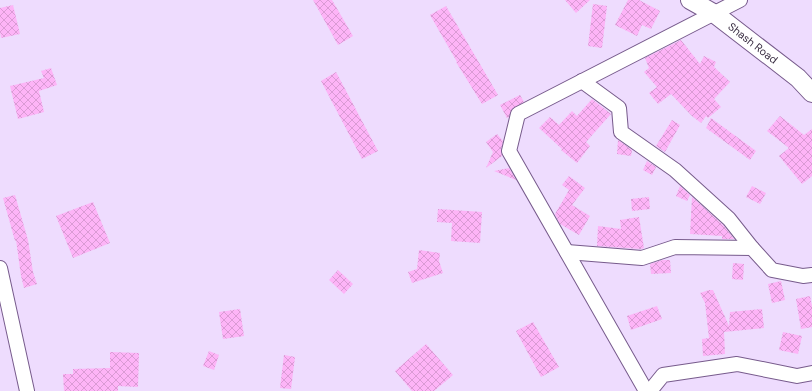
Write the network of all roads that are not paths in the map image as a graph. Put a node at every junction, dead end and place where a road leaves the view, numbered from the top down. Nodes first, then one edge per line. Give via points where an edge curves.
1 (690, 0) edge
2 (740, 0) edge
3 (715, 14) junction
4 (582, 81) junction
5 (812, 93) edge
6 (752, 248) junction
7 (567, 252) junction
8 (0, 268) edge
9 (812, 275) edge
10 (812, 373) edge
11 (27, 391) edge
12 (646, 391) edge
13 (650, 391) edge

1 - 3 street, Shash Road
2 - 3 street
3 - 4 street
3 - 5 street, Shash Road via 798,78
4 - 6 street via 619,108 621,132 675,170 729,219
4 - 7 street via 518,114 509,151
6 - 7 street via 675,247 642,258
6 - 9 street via 772,270 803,276
7 - 12 street
8 - 11 street
10 - 13 street via 797,376 737,364 663,375

